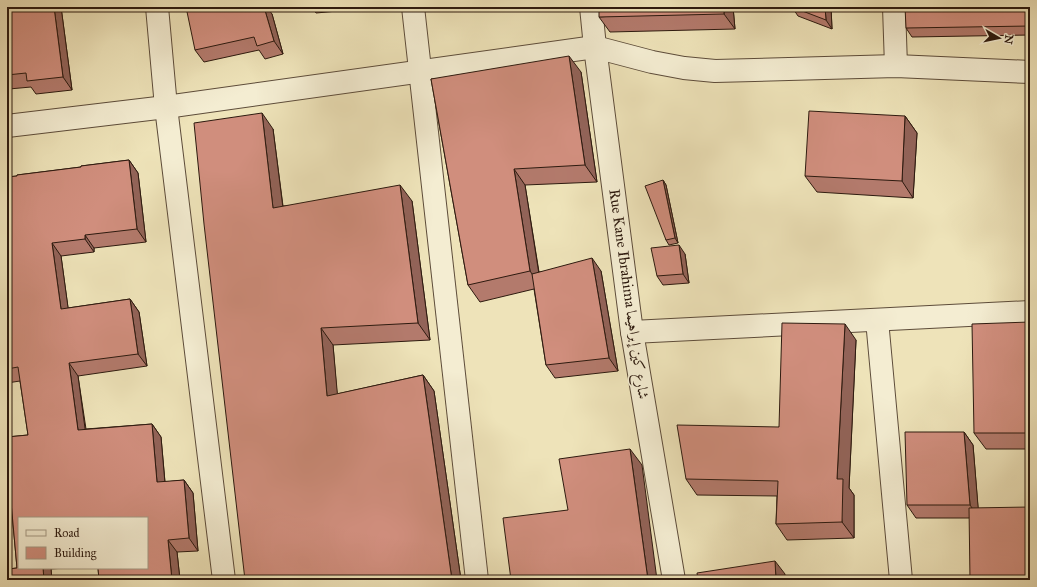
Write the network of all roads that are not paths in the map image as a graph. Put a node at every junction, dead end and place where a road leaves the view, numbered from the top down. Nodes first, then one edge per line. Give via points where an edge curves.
1 (157, 7) edge
2 (413, 7) edge
3 (591, 7) edge
4 (894, 7) edge
5 (595, 47) junction
6 (896, 66) junction
7 (420, 71) junction
8 (1030, 72) edge
9 (166, 107) junction
10 (7, 126) edge
11 (1030, 312) edge
12 (877, 320) junction
13 (632, 332) junction
14 (224, 580) edge
15 (477, 580) edge
16 (674, 580) edge
17 (901, 580) edge

1 - 9 street
2 - 7 street
3 - 5 street, Rue Kane Ibrahima شارع كين إبراهيما
4 - 6 street
5 - 6 street via 652,62 715,71
5 - 7 street
5 - 13 street, Rue Kane Ibrahima شارع كين إبراهيما
6 - 8 street
7 - 9 street
7 - 15 street
9 - 10 street
9 - 14 street
11 - 12 street
12 - 13 street
12 - 17 street
13 - 16 street, Rue Kane Ibrahima شارع كين إبراهيما

